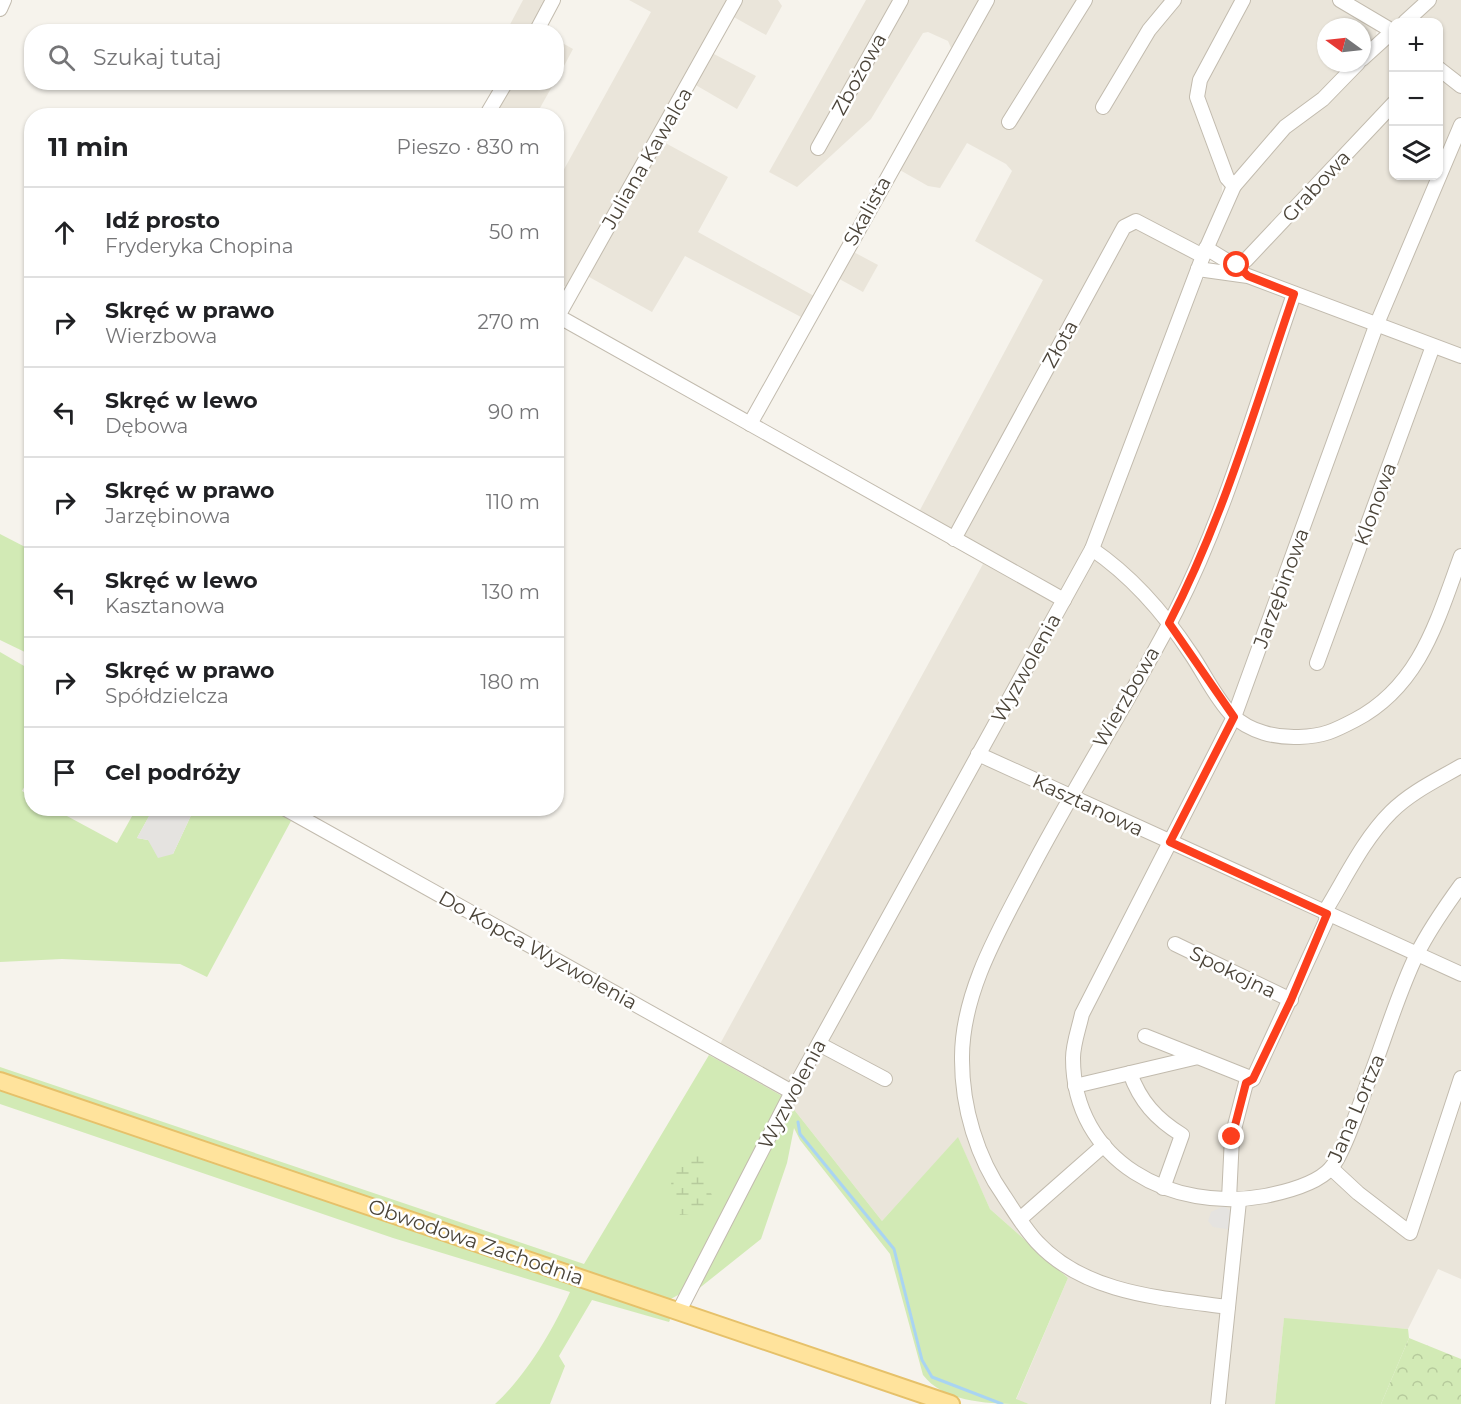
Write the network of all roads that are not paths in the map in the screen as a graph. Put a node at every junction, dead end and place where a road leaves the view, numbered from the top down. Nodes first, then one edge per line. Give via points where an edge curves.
1 (4, 0) edge
2 (553, 0) edge
3 (735, 0) edge
4 (901, 0) edge
5 (987, 0) edge
6 (1085, 0) edge
7 (1174, 0) edge
8 (1243, 0) edge
9 (1340, 0) edge
10 (1429, 0) edge
11 (0, 9) edge
12 (1409, 18) edge
13 (540, 24) edge
14 (1389, 29) edge
15 (1389, 35) edge
16 (1371, 51) edge
17 (1349, 72) edge
18 (1443, 72) edge
19 (1461, 86) edge
20 (501, 90) edge
21 (1103, 107) dead end
22 (491, 108) edge
23 (1389, 108) edge
24 (1009, 122) dead end
25 (1461, 125) edge
26 (818, 148) dead end
27 (1234, 186) junction
28 (1202, 258) junction
29 (1237, 265) junction
30 (1248, 276) junction
31 (1294, 294) junction
32 (564, 303) edge
33 (564, 319) edge
34 (1377, 326) junction
35 (1433, 346) junction
36 (1461, 356) edge
37 (750, 424) junction
38 (954, 539) junction
39 (1092, 549) junction
40 (1461, 556) edge
41 (1064, 600) junction
42 (1169, 623) junction
43 (1317, 663) dead end
44 (1234, 717) junction
45 (978, 754) junction
46 (1461, 766) edge
47 (1069, 796) junction
48 (298, 816) edge
49 (1170, 842) junction
50 (1461, 885) edge
51 (1327, 914) junction
52 (1175, 944) dead end
53 (1417, 954) junction
54 (1461, 974) edge
55 (1291, 1000) junction
56 (1145, 1036) dead end
57 (819, 1044) junction
58 (1198, 1057) junction
59 (1130, 1073) junction
60 (1461, 1078) edge
61 (885, 1079) dead end
62 (1253, 1079) junction
63 (0, 1081) edge
64 (1075, 1086) junction
65 (792, 1092) junction
66 (1104, 1145) junction
67 (1331, 1168) junction
68 (1162, 1188) junction
69 (1234, 1200) junction
70 (1020, 1219) junction
71 (1228, 1307) junction
72 (679, 1311) junction
73 (951, 1404) edge
74 (1218, 1404) edge

1 - 11 street
2 - 13 street
3 - 32 street, Juliana Kawalca
4 - 26 street, Zbożowa
5 - 37 street, Skalista
6 - 24 street
7 - 21 street via 1149,30
8 - 27 street via 1200,80 1197,97 1227,178
9 - 14 street
10 - 12 street
15 - 16 street
17 - 27 street, Wyzwolenia via 1323,99 1285,127
18 - 19 street
20 - 22 street
23 - 29 street, Grabowa
25 - 34 street, Jarzębinowa
27 - 28 street, Wyzwolenia
28 - 29 street
28 - 30 street
28 - 38 street, Złota via 1136,221 1124,227
28 - 39 street, Wyzwolenia
29 - 30 street
30 - 31 street
31 - 34 street
31 - 42 street, Wierzbowa via 1220,511
33 - 37 street
34 - 35 street
34 - 44 street, Jarzębinowa
35 - 36 street
35 - 43 street, Klonowa
37 - 38 street
38 - 41 street
39 - 41 street, Wyzwolenia
39 - 42 street via 1126,574
40 - 44 street via 1430,638 1416,663 1402,684 1371,712 1325,736 1281,738 1264,734
41 - 45 street, Wyzwolenia
42 - 44 street
42 - 47 street, Wierzbowa
44 - 49 street, Jarzębinowa
45 - 47 street, Kasztanowa
45 - 57 street, Wyzwolenia
46 - 51 street via 1415,792 1392,811 1367,839
47 - 49 street, Kasztanowa
47 - 70 street, Wierzbowa via 989,949 970,1002 962,1059 968,1110 978,1148 996,1185
48 - 65 street, Do Kopca Wyzwolenia
49 - 51 street, Kasztanowa
49 - 64 street, Jarzębinowa via 1082,1014 1073,1056
50 - 53 street, Jana Lortza
51 - 53 street, Kasztanowa
51 - 55 street
52 - 55 street, Spokojna
53 - 54 street, Kasztanowa
53 - 67 street, Jana Lortza via 1353,1123
55 - 62 street
56 - 58 street
57 - 61 street
57 - 65 street, Wyzwolenia
58 - 59 street
58 - 62 street
59 - 64 street
59 - 68 street via 1137,1093 1149,1109 1182,1135
60 - 67 street via 1410,1233
62 - 69 street via 1246,1083 1232,1137
63 - 72 main road, Obwodowa Zachodnia
64 - 66 street, Jarzębinowa
65 - 72 street, Wyzwolenia
66 - 68 street, Jarzębinowa via 1127,1170
66 - 70 street
67 - 69 street, Jana Lortza via 1294,1190
68 - 69 street, Jarzębinowa
69 - 71 street
70 - 71 street, Wierzbowa via 1036,1241 1062,1263 1128,1293
71 - 74 street
72 - 73 main road, Obwodowa Zachodnia

